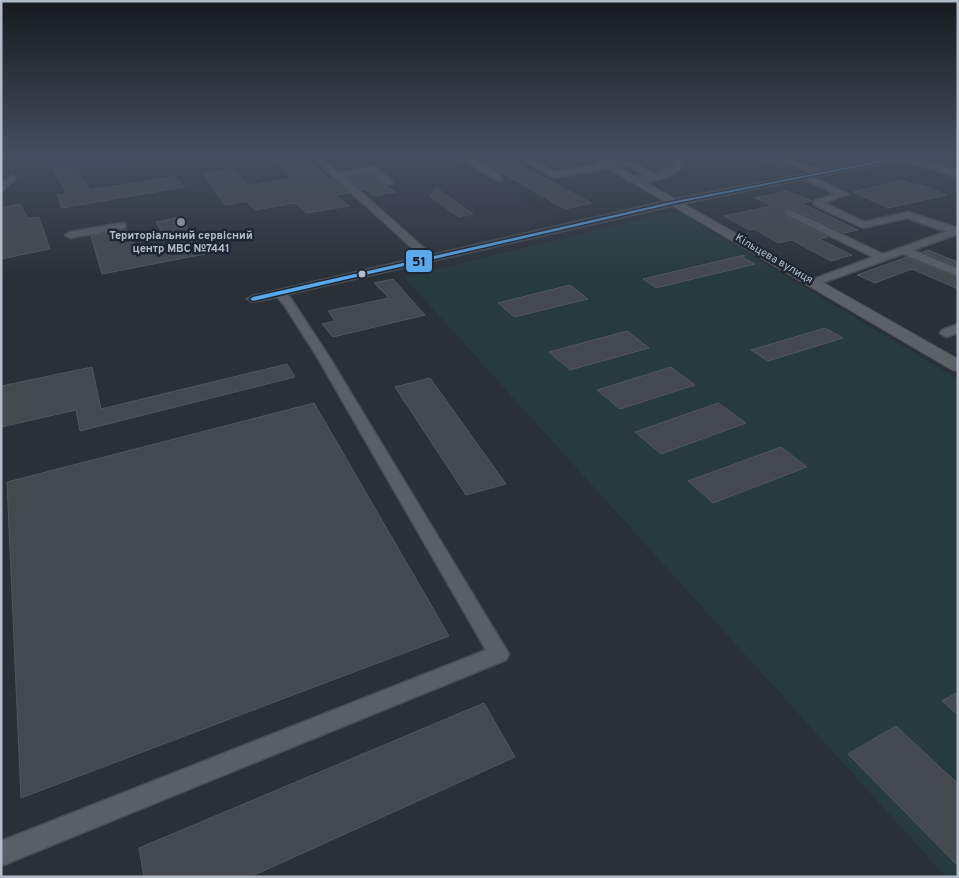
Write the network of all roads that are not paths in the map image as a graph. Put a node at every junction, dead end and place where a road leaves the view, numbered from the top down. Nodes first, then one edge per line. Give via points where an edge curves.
1 (358, 195) edge
2 (662, 195) edge
3 (710, 195) edge
4 (840, 195) edge
5 (676, 202) junction
6 (790, 214) dead end
7 (119, 222) dead end
8 (941, 223) dead end
9 (955, 230) edge
10 (69, 231) dead end
11 (903, 250) junction
12 (429, 258) junction
13 (883, 258) junction
14 (958, 273) edge
15 (815, 282) junction
16 (280, 293) junction
17 (253, 299) dead end
18 (958, 366) edge
19 (1, 854) edge

1 - 12 street
2 - 5 main road, Кільцева вулиця
3 - 5 street
4 - 9 street via 817,203 863,225 908,215
5 - 12 street
5 - 15 main road, Кільцева вулиця
6 - 13 street
7 - 10 street
8 - 9 street
9 - 11 street
11 - 13 street
11 - 14 street
12 - 16 street
13 - 15 street
15 - 18 main road, Кільцева вулиця
16 - 17 street
16 - 19 street via 322,355 499,654

